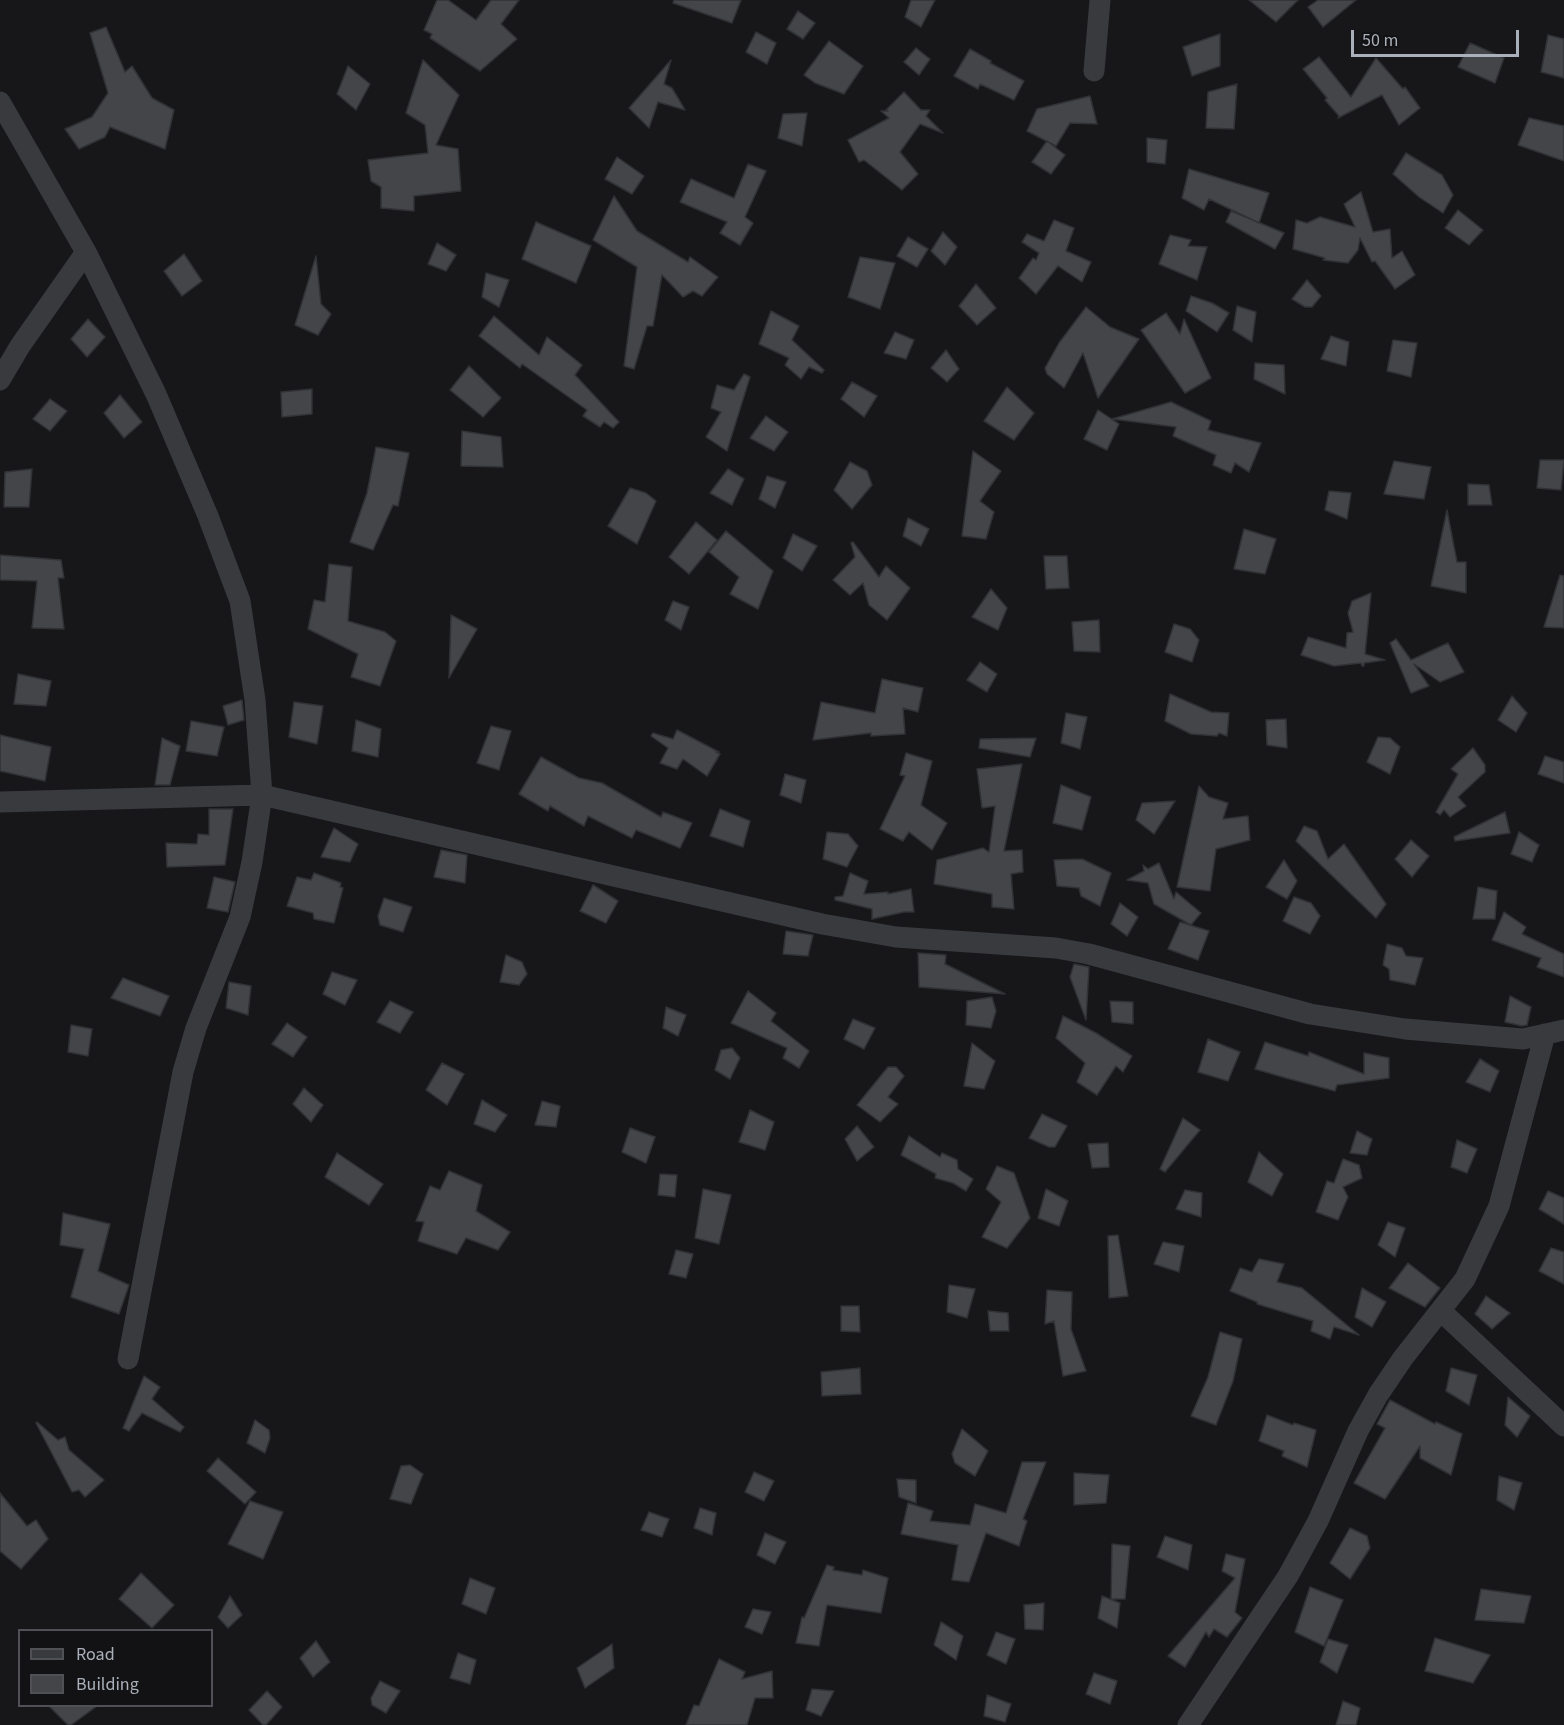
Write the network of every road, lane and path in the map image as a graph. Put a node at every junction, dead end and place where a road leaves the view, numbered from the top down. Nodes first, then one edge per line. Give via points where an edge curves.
1 (1100, 0) edge
2 (1094, 71) dead end
3 (0, 102) edge
4 (86, 252) junction
5 (0, 380) edge
6 (262, 795) junction
7 (0, 802) edge
8 (1555, 1032) edge
9 (1441, 1311) junction
10 (128, 1359) dead end
11 (1564, 1426) edge
12 (1188, 1725) edge

1 - 2 street
3 - 4 street
4 - 5 street
4 - 6 street via 156,393 240,602 255,700
6 - 7 street
6 - 8 street via 822,924 896,936 1089,954 1310,1014 1405,1029 1523,1039
6 - 10 street via 240,917 183,1072
8 - 9 street via 1499,1206 1465,1279
9 - 11 street
9 - 12 street via 1378,1395 1288,1576

